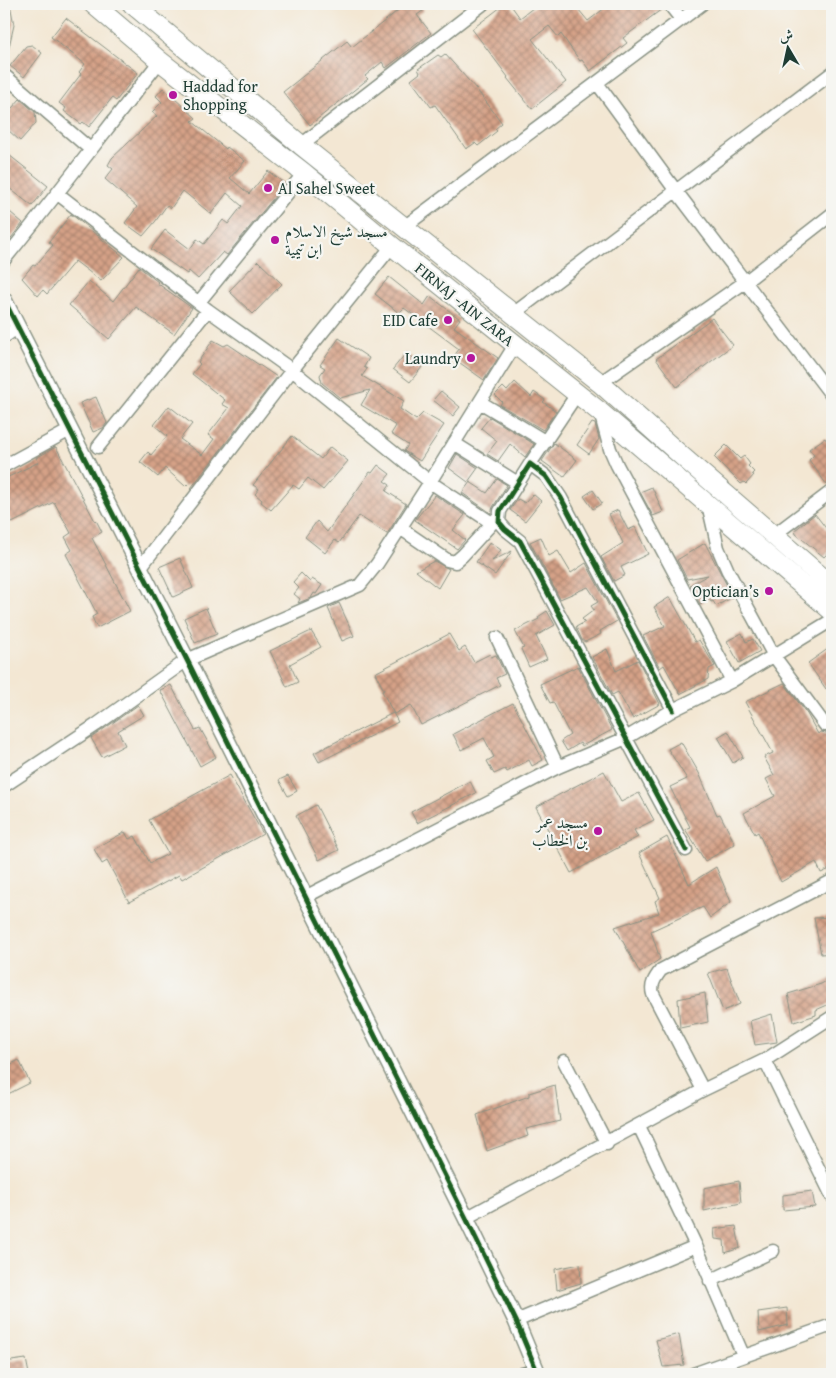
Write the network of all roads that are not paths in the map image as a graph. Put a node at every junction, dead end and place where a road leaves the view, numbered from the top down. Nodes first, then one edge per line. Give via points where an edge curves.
1 (93, 4) edge
2 (132, 4) edge
3 (483, 4) edge
4 (668, 4) edge
5 (702, 4) edge
6 (681, 19) junction
7 (160, 61) junction
8 (832, 73) edge
9 (4, 75) edge
10 (597, 83) junction
11 (301, 145) junction
12 (90, 149) junction
13 (304, 173) junction
14 (676, 191) junction
15 (58, 194) junction
16 (832, 214) edge
17 (404, 227) junction
18 (392, 246) junction
19 (4, 260) edge
20 (745, 282) junction
21 (4, 300) edge
22 (204, 306) junction
23 (513, 314) junction
24 (18, 327) junction
25 (4, 337) edge
26 (515, 345) junction
27 (292, 370) junction
28 (600, 383) junction
29 (577, 394) junction
30 (832, 396) edge
31 (480, 402) junction
32 (600, 412) junction
33 (70, 430) junction
34 (546, 442) junction
35 (454, 443) junction
36 (98, 447) dead end
37 (530, 464) junction
38 (4, 466) edge
39 (430, 482) junction
40 (518, 483) junction
41 (832, 491) edge
42 (708, 503) junction
43 (495, 520) junction
44 (400, 528) junction
45 (774, 535) junction
46 (140, 568) junction
47 (832, 586) edge
48 (832, 611) edge
49 (832, 620) edge
50 (497, 638) dead end
51 (774, 656) junction
52 (187, 660) junction
53 (732, 681) junction
54 (673, 710) junction
55 (825, 725) dead end
56 (626, 738) junction
57 (558, 767) junction
58 (4, 786) edge
59 (686, 850) dead end
60 (832, 881) edge
61 (306, 897) junction
62 (832, 1018) edge
63 (765, 1060) junction
64 (564, 1061) dead end
65 (703, 1090) junction
66 (639, 1126) junction
67 (607, 1144) junction
68 (831, 1190) edge
69 (466, 1218) junction
70 (696, 1246) junction
71 (773, 1251) dead end
72 (710, 1281) junction
73 (516, 1321) junction
74 (832, 1325) edge
75 (743, 1355) junction
76 (532, 1373) edge
77 (693, 1374) edge

1 - 7 main road, FIRNAJ -AIN ZARA
2 - 11 main road, FIRNAJ -AIN ZARA
3 - 11 street
4 - 6 street
5 - 6 street
6 - 10 street
7 - 12 street
7 - 13 main road, FIRNAJ -AIN ZARA
8 - 14 street
9 - 12 street
10 - 14 street
10 - 17 street
11 - 17 main road, FIRNAJ -AIN ZARA
12 - 15 street
13 - 18 main road, FIRNAJ -AIN ZARA
13 - 22 street
14 - 20 street
14 - 23 street
15 - 19 street
15 - 22 street
16 - 20 street
17 - 23 main road, FIRNAJ -AIN ZARA
18 - 26 main road, FIRNAJ -AIN ZARA
18 - 27 street
20 - 28 street
20 - 30 street
21 - 24 street
22 - 27 street
22 - 36 street
23 - 28 main road, FIRNAJ -AIN ZARA
24 - 25 street
24 - 33 street
26 - 29 main road, FIRNAJ -AIN ZARA
26 - 31 street
27 - 39 street
27 - 46 street
28 - 45 main road, FIRNAJ -AIN ZARA
29 - 32 main road, FIRNAJ -AIN ZARA
29 - 34 street
31 - 34 street
31 - 35 street
32 - 42 main road, FIRNAJ -AIN ZARA
32 - 53 street via 617,465
33 - 38 street
33 - 46 street
34 - 37 street
35 - 39 street
35 - 40 street
37 - 40 street
37 - 54 street via 546,476 561,498
39 - 43 street
39 - 44 street
40 - 43 street
41 - 45 street
42 - 48 main road, FIRNAJ -AIN ZARA
42 - 51 street via 718,548
43 - 44 street via 454,562
43 - 56 street via 520,541
44 - 52 street via 360,585
45 - 47 main road, FIRNAJ -AIN ZARA
46 - 52 street
49 - 51 street
50 - 57 street
51 - 53 street
51 - 55 street
52 - 58 street
52 - 61 street
53 - 54 street
54 - 56 street
56 - 57 street
56 - 59 street
57 - 61 street
60 - 65 street via 661,970 654,979 653,994
61 - 69 street
62 - 63 street
63 - 65 street
63 - 68 street
64 - 67 street
65 - 66 street
66 - 67 street
66 - 70 street
67 - 69 street
69 - 73 street
70 - 72 street
70 - 73 street
71 - 72 street
72 - 75 street
73 - 76 street
74 - 75 street
75 - 77 street

